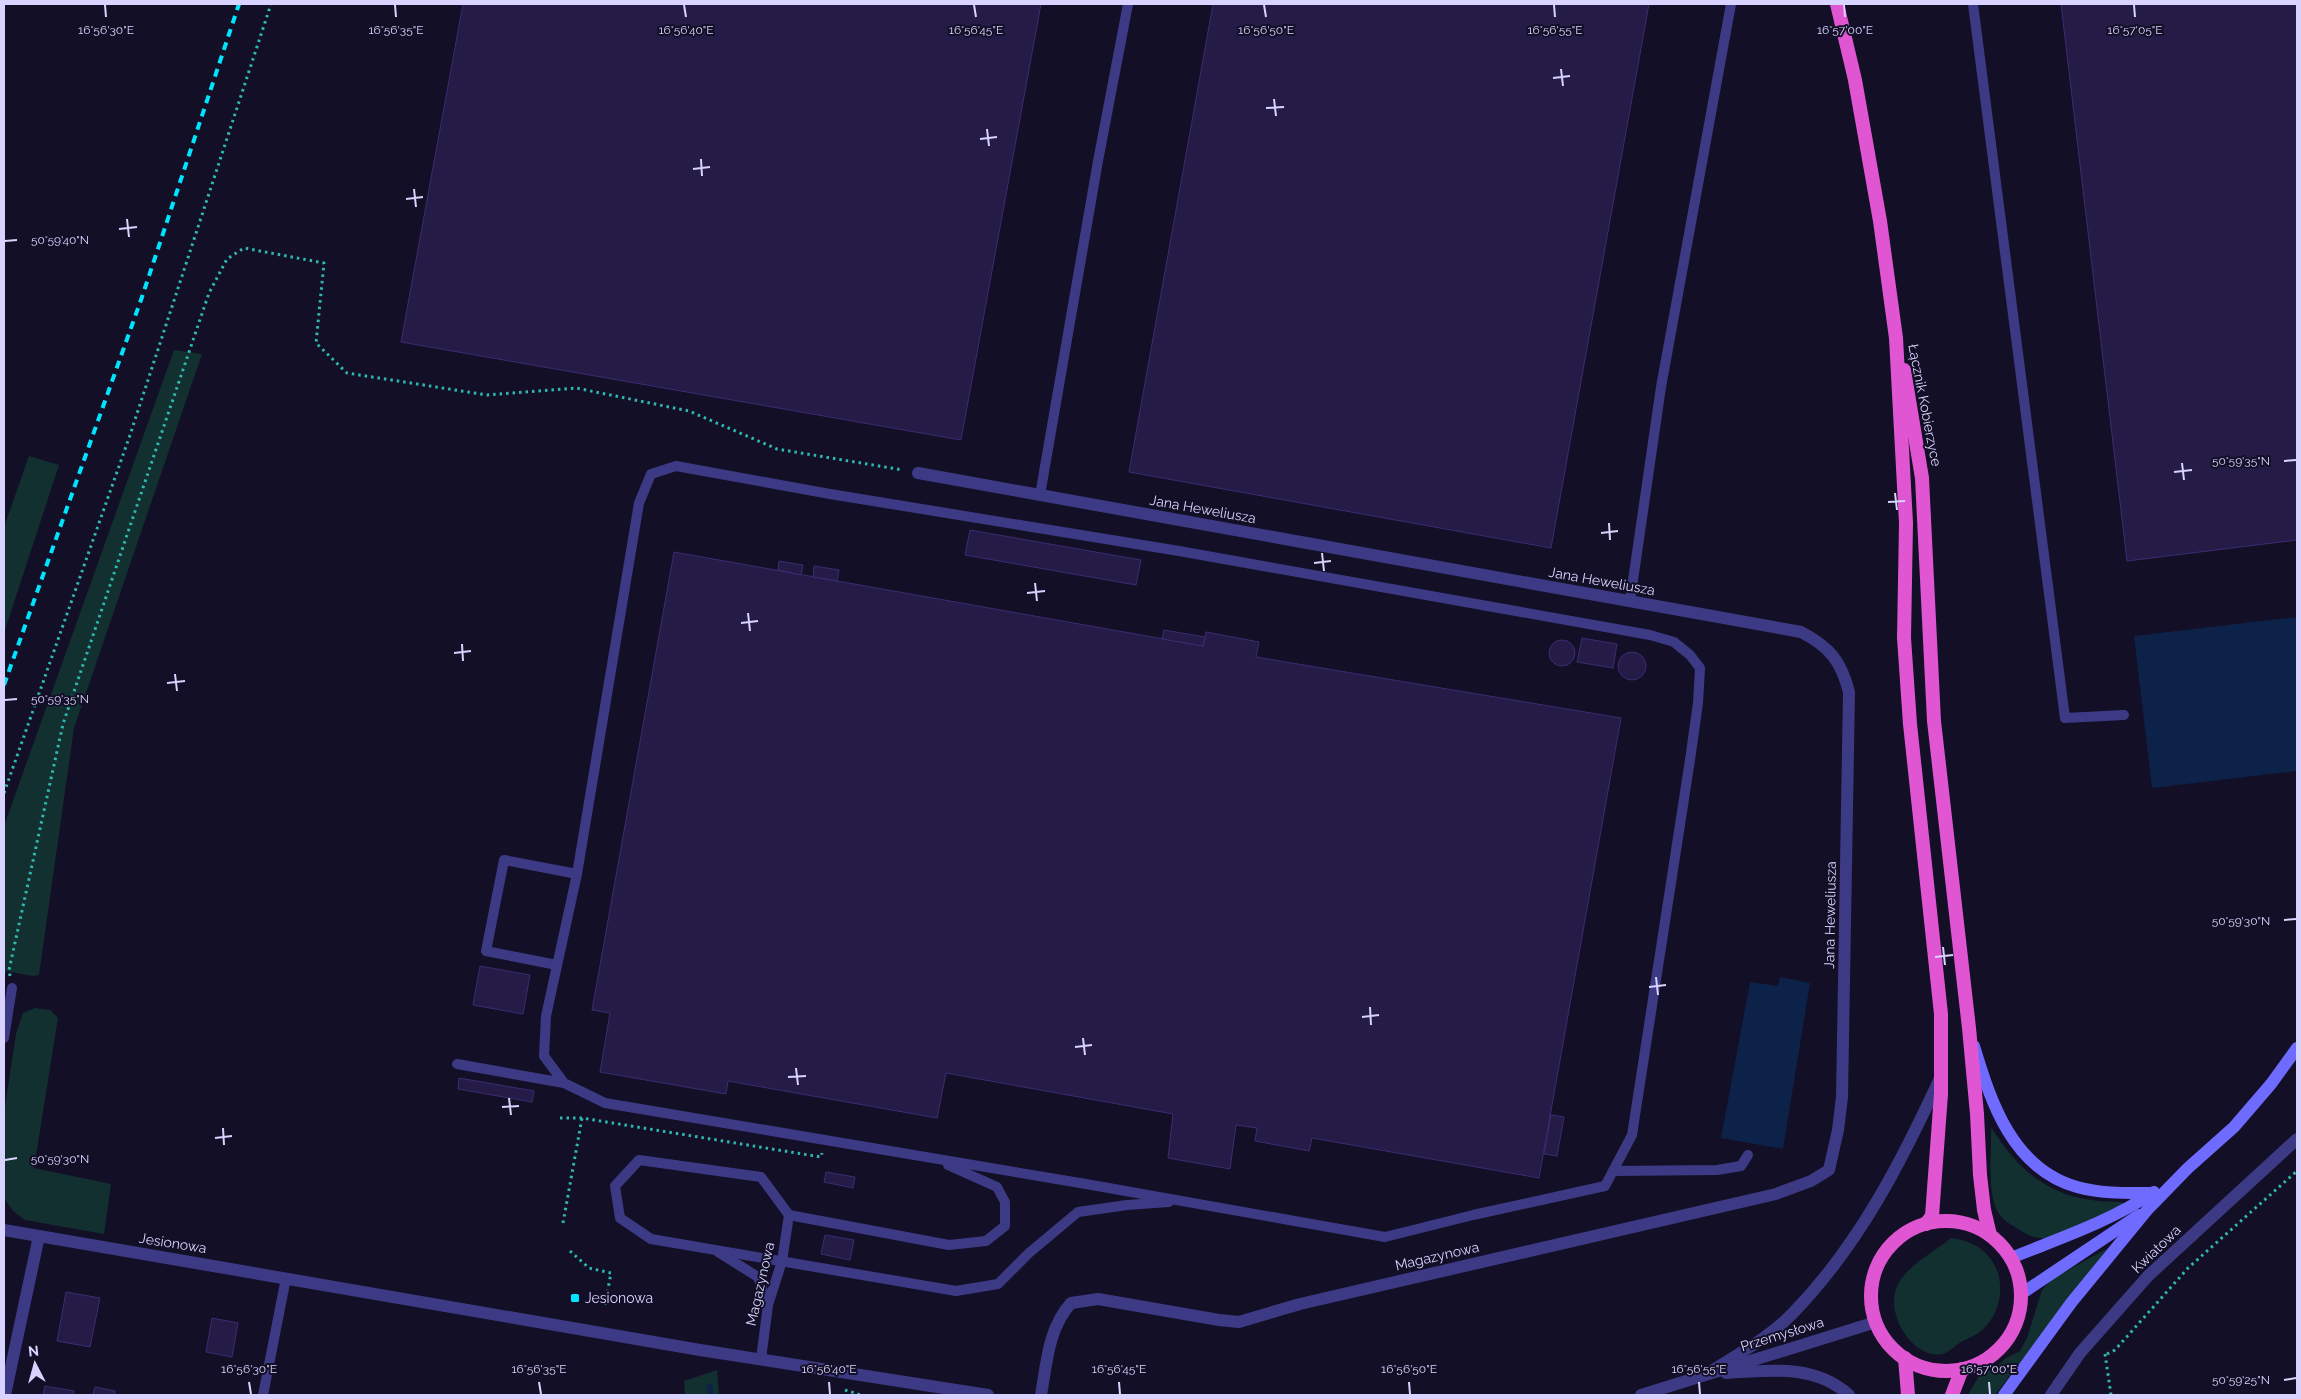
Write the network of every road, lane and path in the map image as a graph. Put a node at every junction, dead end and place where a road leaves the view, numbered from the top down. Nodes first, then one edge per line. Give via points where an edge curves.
1 (271, 4) edge
2 (1128, 4) edge
3 (1731, 4) edge
4 (1837, 4) edge
5 (1973, 4) edge
6 (1896, 338) junction
7 (918, 473) joint
8 (1040, 495) junction
9 (1630, 601) junction
10 (2124, 715) dead end
11 (4, 793) edge
12 (577, 874) junction
13 (557, 965) junction
14 (12, 988) joint
15 (6, 1015) edge
16 (1969, 1028) junction
17 (4, 1038) edge
18 (2297, 1048) edge
19 (457, 1064) dead end
20 (1941, 1076) junction
21 (564, 1083) junction
22 (1842, 1097) joint
23 (560, 1118) dead end
24 (582, 1118) junction
25 (2297, 1139) edge
26 (824, 1140) junction
27 (1748, 1155) dead end
28 (933, 1158) junction
29 (2188, 1168) junction
30 (1613, 1171) junction
31 (2297, 1171) edge
32 (2153, 1193) junction
33 (1187, 1201) junction
34 (2148, 1209) junction
35 (789, 1215) junction
36 (563, 1223) dead end
37 (1926, 1224) junction
38 (4, 1230) edge
39 (1990, 1235) junction
40 (39, 1236) junction
41 (713, 1249) junction
42 (570, 1251) dead end
43 (2011, 1258) junction
44 (782, 1261) junction
45 (286, 1278) junction
46 (2021, 1294) junction
47 (605, 1305) dead end
48 (768, 1305) junction
49 (1876, 1322) junction
50 (2100, 1350) dead end
51 (2106, 1354) junction
52 (1905, 1358) junction
53 (761, 1359) junction
54 (1962, 1369) junction
55 (1706, 1374) junction
56 (5, 1395) edge
57 (263, 1395) edge
58 (988, 1395) edge
59 (1041, 1395) edge
60 (1641, 1395) edge
61 (1849, 1395) edge
62 (1908, 1395) edge
63 (1952, 1395) edge
64 (2004, 1395) edge
65 (2051, 1395) edge
66 (2111, 1395) edge

1 - 11 path via 130,435
2 - 8 lane
3 - 9 lane via 1661,387
4 - 6 highway via 1855,80 1879,212
5 - 10 lane via 2066,718
6 - 16 highway, Łącznik Kobierzyce via 1907,380 1922,478 1934,721
6 - 20 highway via 1906,523 1904,638 1941,1014
7 - 8 street, Jana Heweliusza
7 - 14 path via 776,449 689,411 576,388 487,395 348,373 316,343 324,263 244,248 227,259 210,293 63,724 10,970
8 - 9 street, Jana Heweliusza
9 - 22 street, Jana Heweliusza via 1801,632 1831,652 1844,671 1850,692
12 - 13 lane
12 - 13 lane via 504,860 486,951
12 - 30 lane via 639,503 651,474 676,466 1179,551 1674,642 1700,668 1698,703 1632,1135
13 - 21 lane via 546,1016 544,1056
14 - 15 lane
15 - 17 lane
16 - 32 main road via 1992,1099 2009,1135 2030,1161 2051,1176 2078,1187 2114,1193
16 - 39 highway, Łącznik Kobierzyce via 1980,1175
18 - 29 main road via 2234,1127
19 - 21 lane
20 - 37 highway via 1932,1216
20 - 55 street via 1884,1191 1830,1270 1793,1313 1770,1333
21 - 26 lane via 605,1103
22 - 59 street, Magazynowa via 1829,1170 1811,1182 1776,1194 1300,1304 1239,1322 1098,1299 1071,1303 1051,1337
23 - 24 path
24 - 26 path via 821,1158
24 - 36 path
25 - 65 street, Kwiatowa via 2148,1276 2080,1353
26 - 28 lane
27 - 30 lane via 1741,1166 1718,1170
28 - 33 lane
28 - 35 lane via 997,1187 1005,1202 1005,1226 986,1241 949,1245
29 - 32 main road
29 - 34 main road
30 - 33 lane via 1605,1186 1384,1237
31 - 51 path via 2188,1268 2115,1350
32 - 43 main road via 2119,1213
33 - 44 lane via 1078,1212 998,1284 956,1291
34 - 46 main road
34 - 64 main road via 2071,1303
35 - 41 lane via 761,1177 639,1160 615,1186 620,1218 651,1238
35 - 44 lane, Magazynowa
37 - 39 highway via 1959,1222
37 - 49 highway via 1907,1232 1891,1245 1879,1262 1872,1281 1871,1302
38 - 40 street, Jesionowa
39 - 43 highway
40 - 45 street, Jesionowa
40 - 56 street
41 - 44 lane
41 - 48 lane via 758,1277
42 - 47 path via 589,1268 611,1273
43 - 46 highway
44 - 48 lane, Magazynowa
45 - 53 street, Jesionowa
45 - 57 lane
46 - 54 highway via 2019,1314 2011,1333 1982,1361
48 - 53 lane, Magazynowa
49 - 52 highway via 1893,1348
49 - 55 street, Przemysłowa
50 - 51 path
51 - 66 path
52 - 54 highway via 1933,1369
52 - 62 highway
53 - 58 street, Jesionowa
54 - 63 highway
55 - 60 street, Przemysłowa
55 - 61 street via 1798,1371 1832,1383

